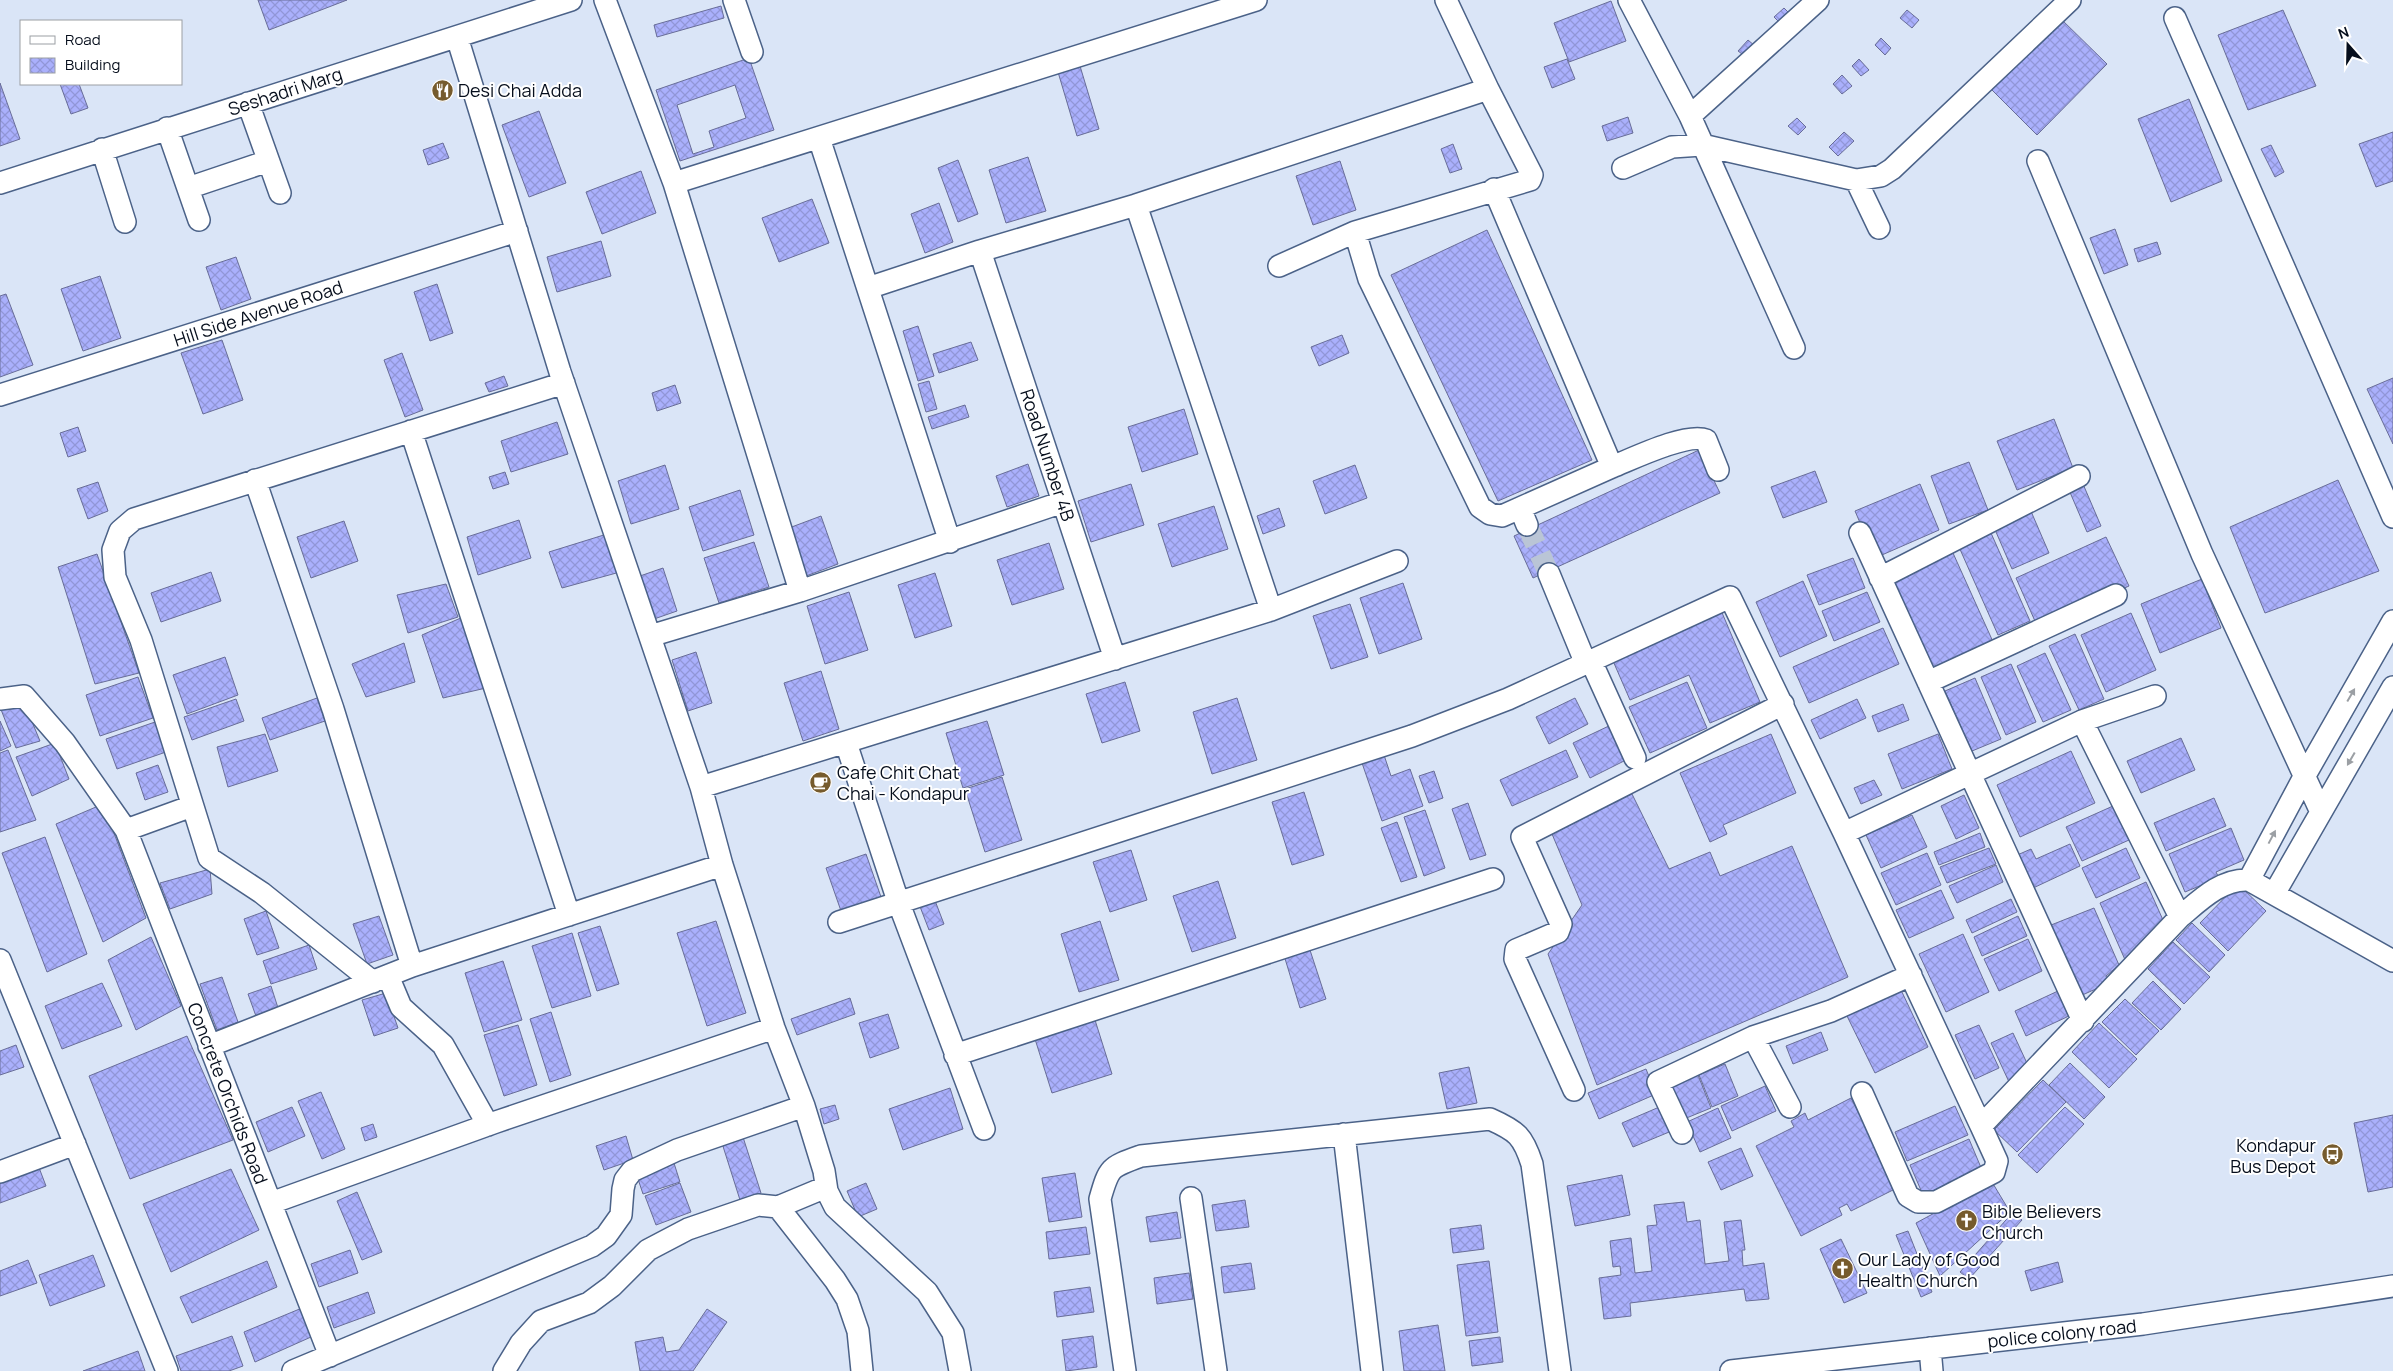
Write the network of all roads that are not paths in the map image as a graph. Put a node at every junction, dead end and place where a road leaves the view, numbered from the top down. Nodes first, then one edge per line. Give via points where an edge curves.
1 (571, 0) edge
2 (605, 0) edge
3 (734, 0) edge
4 (1256, 0) edge
5 (1446, 0) edge
6 (1630, 0) edge
7 (1818, 0) edge
8 (2070, 0) edge
9 (2175, 18) dead end
10 (457, 37) junction
11 (752, 52) dead end
12 (1488, 89) junction
13 (248, 103) junction
14 (1690, 116) junction
15 (167, 128) junction
16 (819, 138) junction
17 (1702, 145) junction
18 (102, 149) junction
19 (268, 161) junction
20 (2038, 161) dead end
21 (1623, 168) dead end
22 (1856, 180) junction
23 (0, 183) edge
24 (674, 184) junction
25 (188, 188) junction
26 (1494, 189) junction
27 (280, 193) dead end
28 (1136, 205) junction
29 (199, 220) dead end
30 (125, 222) dead end
31 (1879, 228) dead end
32 (516, 232) junction
33 (1355, 232) junction
34 (980, 252) junction
35 (1279, 266) dead end
36 (868, 288) junction
37 (1794, 348) dead end
38 (564, 382) junction
39 (0, 395) edge
40 (411, 431) junction
41 (1612, 467) junction
42 (1718, 470) dead end
43 (2080, 476) dead end
44 (255, 480) junction
45 (1063, 502) junction
46 (2393, 517) edge
47 (1860, 533) dead end
48 (950, 542) junction
49 (1397, 561) dead end
50 (1549, 574) tunnel mouth
51 (1880, 578) junction
52 (800, 591) junction
53 (2116, 595) dead end
54 (1271, 610) junction
55 (2393, 621) edge
56 (650, 636) junction
57 (1115, 658) junction
58 (1589, 662) junction
59 (1928, 682) junction
60 (2393, 687) edge
61 (2155, 696) dead end
62 (0, 698) edge
63 (1783, 704) junction
64 (2082, 721) junction
65 (846, 742) junction
66 (1635, 758) dead end
67 (1970, 773) junction
68 (2304, 777) junction
69 (701, 788) junction
70 (192, 806) junction
71 (2321, 812) junction
72 (126, 830) junction
73 (1844, 833) junction
74 (722, 865) junction
75 (1493, 879) dead end
76 (2249, 880) junction
77 (2274, 894) junction
78 (898, 902) junction
79 (569, 914) junction
80 (2180, 917) junction
81 (839, 922) dead end
82 (0, 960) edge
83 (2393, 961) edge
84 (412, 966) junction
85 (1912, 975) junction
86 (381, 979) junction
87 (2083, 1021) junction
88 (774, 1028) junction
89 (1752, 1037) junction
90 (209, 1046) junction
91 (956, 1055) junction
92 (1574, 1090) dead end
93 (1862, 1093) dead end
94 (804, 1106) junction
95 (1790, 1107) dead end
96 (488, 1125) junction
97 (1982, 1126) junction
98 (984, 1129) dead end
99 (1682, 1133) dead end
100 (1344, 1134) junction
101 (75, 1144) junction
102 (0, 1172) edge
103 (826, 1187) junction
104 (1191, 1198) dead end
105 (271, 1203) junction
106 (778, 1207) junction
107 (2393, 1286) edge
108 (1930, 1348) junction
109 (330, 1356) junction
110 (167, 1371) edge
111 (293, 1371) edge
112 (504, 1371) edge
113 (862, 1371) edge
114 (960, 1371) edge
115 (1125, 1371) edge
116 (1216, 1371) edge
117 (1372, 1371) edge
118 (1560, 1371) edge
119 (1730, 1371) edge
120 (1932, 1371) edge

1 - 10 street, Seshadri Marg
2 - 24 street
3 - 11 street
4 - 16 street
5 - 12 street
6 - 14 street
7 - 14 street
8 - 22 street via 1892,169 1881,176
9 - 46 street
10 - 13 street, Seshadri Marg
10 - 32 street
12 - 26 street via 1532,175 1530,180
12 - 28 street
13 - 15 street, Seshadri Marg
13 - 19 street
14 - 17 street
15 - 18 street, Seshadri Marg
15 - 25 street
16 - 24 street
16 - 36 street
17 - 21 street
17 - 22 street
17 - 37 street
18 - 23 street, Seshadri Marg
18 - 30 street
19 - 25 street
19 - 27 street
20 - 68 street via 2202,554
22 - 31 street
24 - 52 street
25 - 29 street
26 - 33 street
26 - 41 street
28 - 34 street
28 - 54 street
32 - 38 street
32 - 39 street, Hill Side Avenue Road
33 - 35 street
33 - 41 street via 1369,279 1480,507 1490,514 1523,516
34 - 36 street
34 - 45 street, Road Number 4B
36 - 48 street
38 - 40 street
38 - 56 street
40 - 44 street
40 - 79 street
41 - 42 street via 1699,437 1706,440
43 - 51 street
44 - 70 street via 134,519 120,531 113,550 115,577 141,640
44 - 84 street via 333,709
45 - 48 street
45 - 57 street, Road Number 4B
47 - 51 street
48 - 52 street
49 - 54 street
50 - 58 street
51 - 59 street
52 - 56 street
53 - 59 street
54 - 57 street
68 -> 55 street
56 - 69 street
57 - 65 street
58 - 63 street via 1730,597
58 - 66 street
58 - 78 street via 1508,700 1412,736
59 - 67 street
60 -> 71 street
61 - 64 street
62 - 72 street, Concrete Orchids Road via 24,696 65,743
63 - 73 street
63 - 92 street via 1522,837 1561,924 1558,932 1516,950 1516,959
64 - 67 street
64 - 80 street
65 - 69 street
65 - 78 street
67 - 73 street
67 - 87 street
68 - 71 street
76 -> 68 street
69 - 74 street
70 - 72 street
70 - 86 street via 209,858
71 - 77 street
72 - 90 street, Concrete Orchids Road
73 - 85 street
74 - 79 street
74 - 88 street
75 - 91 street
76 - 77 street
76 - 80 street via 2237,879 2227,883
77 - 83 street
78 - 81 street
78 - 91 street
79 - 84 street
80 - 87 street
82 - 101 street
84 - 86 street
85 - 89 street via 1831,1011
85 - 97 street
86 - 90 street
86 - 96 street via 401,1007 443,1045
87 - 97 street
88 - 94 street
88 - 96 street
89 - 95 street
89 - 99 street via 1658,1082
90 - 105 street, Concrete Orchids Road
91 - 98 street
93 - 97 street via 1908,1196 1918,1202 1936,1202 1994,1172 1997,1161
94 - 103 street
94 - 109 street via 677,1150 632,1171 625,1180 621,1215 606,1236 592,1246
96 - 105 street
100 - 115 street via 1142,1156 1116,1164 1107,1174 1100,1200
100 - 117 street
100 - 118 street via 1490,1119 1510,1128 1525,1143 1536,1186
101 - 102 street
101 - 110 street
103 - 106 street
103 - 114 street via 835,1207 927,1292 953,1333
104 - 116 street
105 - 109 street, Concrete Orchids Road
106 - 112 street via 758,1206 688,1228 648,1250 612,1286 589,1303 541,1321 521,1343
106 - 113 street via 847,1299 858,1331
107 - 108 street, police colony road via 2143,1324
108 - 119 street, police colony road
108 - 120 street
109 - 111 street

